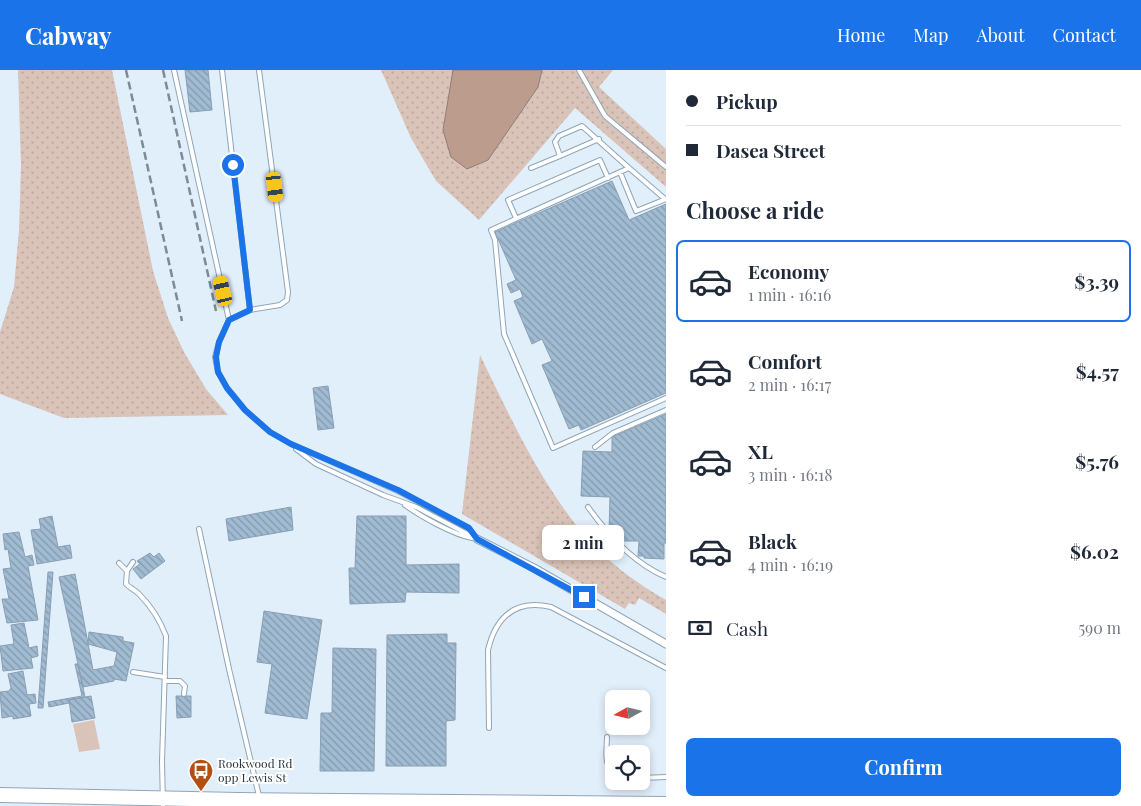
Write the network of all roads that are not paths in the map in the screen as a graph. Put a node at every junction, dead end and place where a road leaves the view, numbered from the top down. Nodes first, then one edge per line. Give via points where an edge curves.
1 (174, 70) edge
2 (222, 70) edge
3 (259, 70) edge
4 (579, 70) edge
5 (599, 140) junction
6 (560, 156) junction
7 (666, 167) edge
8 (531, 168) dead end
9 (630, 168) junction
10 (620, 172) junction
11 (608, 178) junction
12 (665, 199) edge
13 (516, 218) junction
14 (250, 310) junction
15 (229, 320) junction
16 (666, 398) edge
17 (666, 410) edge
18 (291, 444) junction
19 (595, 447) dead end
20 (588, 507) dead end
21 (199, 529) dead end
22 (477, 539) junction
23 (133, 562) dead end
24 (120, 563) dead end
25 (127, 571) junction
26 (666, 577) edge
27 (666, 644) edge
28 (666, 668) edge
29 (132, 672) dead end
30 (165, 679) junction
31 (184, 694) dead end
32 (489, 728) dead end
33 (607, 737) dead end
34 (607, 745) edge
35 (666, 777) edge
36 (650, 778) edge
37 (0, 795) edge
38 (162, 802) edge
39 (260, 803) edge
40 (666, 804) edge

1 - 15 lane
2 - 14 lane
3 - 14 lane via 288,292 287,300 280,305
4 - 7 lane via 605,116
5 - 6 lane
5 - 6 lane via 582,126 559,136 555,142
5 - 9 lane
6 - 8 lane
9 - 10 lane
9 - 12 lane
10 - 11 lane
10 - 12 lane via 636,211
11 - 13 lane
11 - 13 lane via 600,160 508,200
13 - 16 lane via 491,230 495,240 504,334 552,448
14 - 15 lane
15 - 18 lane via 219,342 218,372 245,410 270,432
17 - 19 lane via 613,433
18 - 22 lane via 316,464 400,502 466,537
18 - 22 lane via 398,490 469,528
20 - 26 lane via 608,534 641,562
21 - 39 lane
22 - 27 street
23 - 25 lane
24 - 25 lane
25 - 30 lane via 126,584 138,592 159,619 166,636
28 - 32 lane via 551,607 534,605 518,608 502,618 490,639
29 - 30 lane
30 - 31 lane via 180,681 185,686
30 - 38 lane
33 - 34 lane
35 - 36 lane
37 - 38 highway
38 - 39 highway
39 - 40 highway

